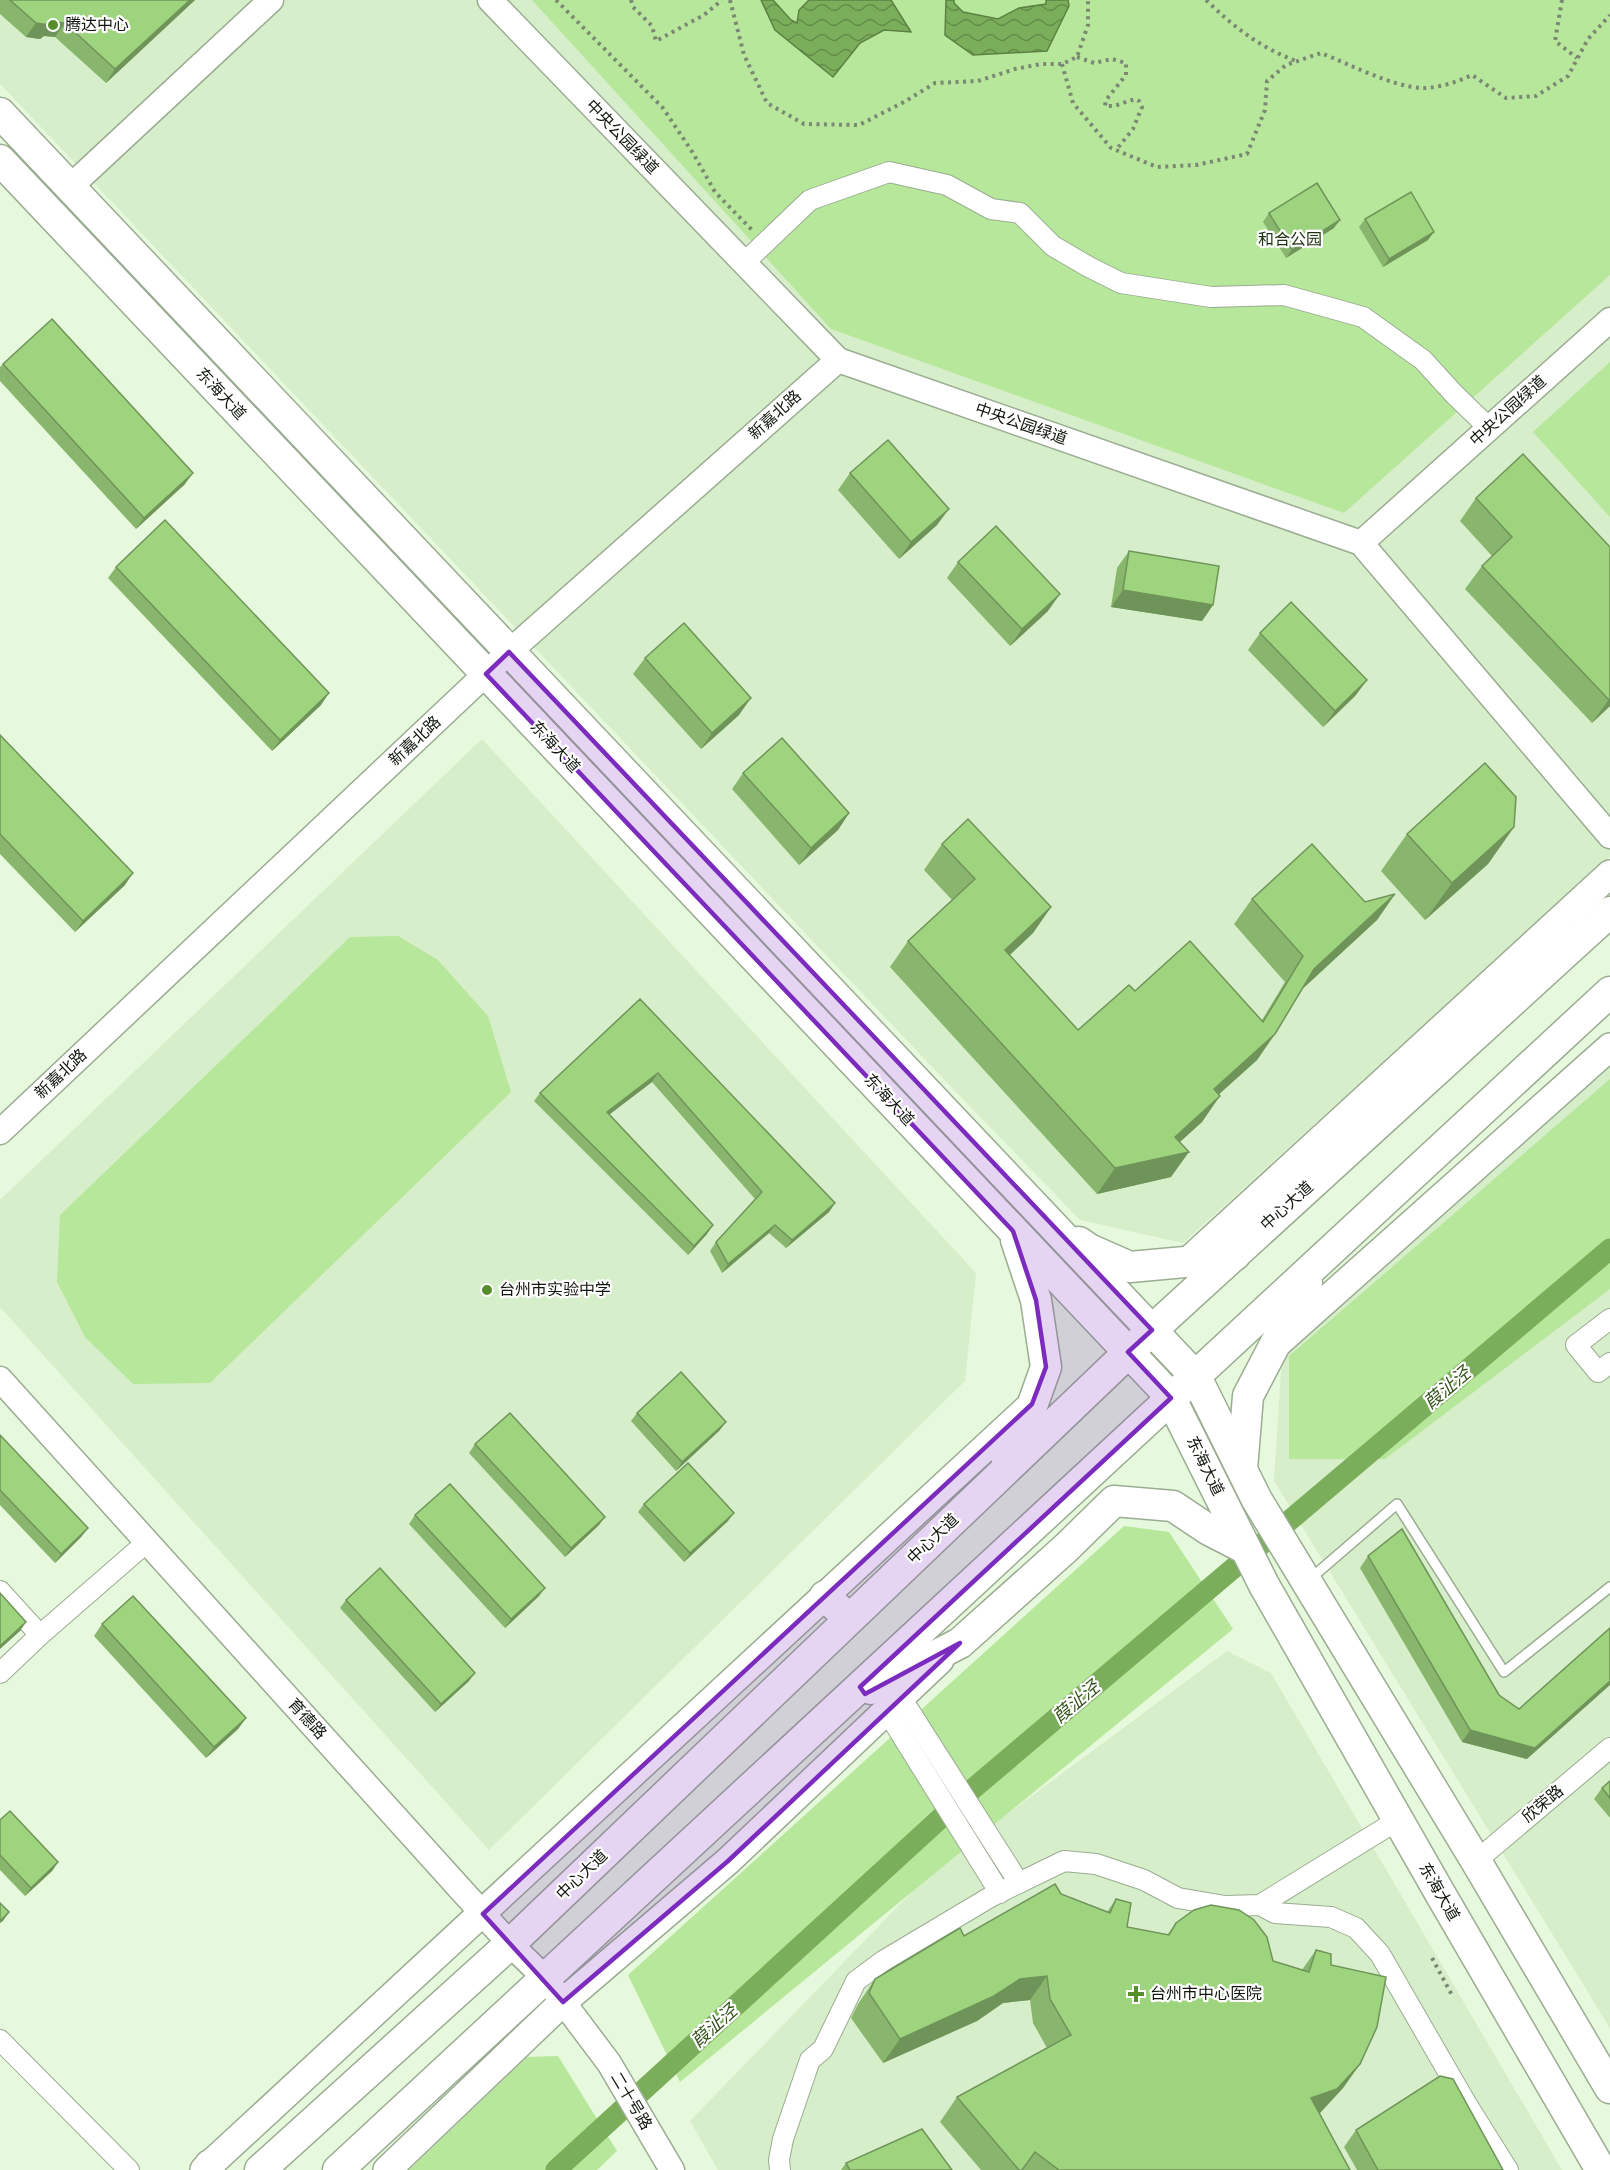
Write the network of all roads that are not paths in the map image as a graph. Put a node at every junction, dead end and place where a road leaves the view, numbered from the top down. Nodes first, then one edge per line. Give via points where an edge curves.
1 (271, 0) edge
2 (490, 0) edge
3 (0, 113) edge
4 (0, 160) edge
5 (70, 187) junction
6 (744, 263) junction
7 (1610, 320) edge
8 (838, 360) junction
9 (1489, 428) junction
10 (1361, 543) junction
11 (509, 652) junction
12 (486, 674) junction
13 (1610, 836) edge
14 (1610, 874) edge
15 (1610, 912) edge
16 (1610, 992) edge
17 (1610, 1047) edge
18 (0, 1132) edge
19 (1047, 1220) junction
20 (1014, 1231) junction
21 (1234, 1255) junction
22 (1188, 1261) junction
23 (1316, 1265) junction
24 (1610, 1319) edge
25 (1152, 1330) junction
26 (1277, 1344) junction
27 (1128, 1352) junction
28 (1610, 1363) edge
29 (1196, 1377) junction
30 (0, 1379) edge
31 (1171, 1398) junction
32 (1032, 1404) junction
33 (1242, 1469) junction
34 (978, 1496) junction
35 (147, 1542) junction
36 (1246, 1550) junction
37 (1307, 1581) junction
38 (1610, 1587) edge
39 (0, 1592) edge
40 (825, 1596) junction
41 (849, 1619) junction
42 (40, 1635) junction
43 (960, 1643) junction
44 (0, 1673) edge
45 (844, 1701) junction
46 (893, 1703) junction
47 (1610, 1748) edge
48 (1398, 1820) junction
49 (1476, 1861) junction
50 (1019, 1883) junction
51 (1000, 1893) junction
52 (1260, 1905) junction
53 (483, 1914) junction
54 (510, 1944) junction
55 (545, 1978) junction
56 (563, 2002) junction
57 (0, 2040) edge
58 (609, 2063) joint
59 (1610, 2088) edge
60 (208, 2168) edge
61 (129, 2170) edge
62 (260, 2170) edge
63 (338, 2170) edge
64 (387, 2170) edge
65 (672, 2170) edge
66 (780, 2170) edge
67 (1508, 2170) edge
68 (1601, 2170) edge

1 - 5 street
2 - 6 street, 中央公园绿道
3 - 5 main road, 东海大道
4 - 12 main road, 东海大道
5 - 11 main road, 东海大道
6 - 8 street, 中央公园绿道
6 - 9 street via 810,200 889,172 947,186 991,209 1020,213 1053,246 1121,283 1211,297 1284,295 1363,317 1423,360
7 - 9 street, 中央公园绿道
8 - 10 street, 中央公园绿道
8 - 11 street, 新嘉北路
9 - 10 street, 中央公园绿道
10 - 13 street
11 - 12 street, 新嘉北路
11 - 19 main road, 东海大道
12 - 18 street, 新嘉北路
12 - 20 main road, 东海大道
14 - 22 main road
15 - 21 main road, 中心大道
16 - 23 main road
17 - 26 main road
19 - 22 main road via 1089,1249 1130,1267
19 - 25 main road, 东海大道
20 - 27 main road, 东海大道
20 - 32 main road via 1036,1300 1046,1367
21 - 22 main road
21 - 25 main road, 中心大道
23 - 26 main road
23 - 29 main road
24 - 28 street via 1576,1345 1598,1372
25 - 27 main road, 中心大道
25 - 29 main road, 东海大道
26 - 33 main road via 1248,1396
27 - 31 main road, 东海大道
27 - 34 main road, 中心大道
29 - 31 main road
29 - 33 main road, 东海大道
30 - 35 street, 育德路
31 - 36 main road, 东海大道
31 - 45 main road
32 - 34 main road via 1026,1423
32 - 40 main road
33 - 37 main road, 东海大道
34 - 41 main road, 中心大道
35 - 42 street
35 - 53 street, 育德路
36 - 43 main road via 1173,1506 1114,1501
36 - 48 main road, 东海大道
37 - 38 lane via 1397,1504 1504,1672
37 - 49 main road, 东海大道
39 - 42 street
40 - 41 main road
40 - 53 main road
41 - 54 main road, 中心大道
42 - 44 street
43 - 45 main road
43 - 46 main road
45 - 55 main road
46 - 50 street via 941,1760
46 - 51 street via 926,1774
46 - 56 main road via 728,1861
47 - 49 street, 欣荣路
48 - 52 street
48 - 68 main road, 东海大道
49 - 59 main road, 东海大道
50 - 51 street
50 - 52 street via 1064,1861 1096,1864 1143,1880 1178,1898 1225,1906
51 - 66 street via 856,1981 824,2049 810,2060 783,2139
52 - 67 street via 1275,1913 1331,1917 1356,1928 1380,1954
53 - 54 street, 育德路
53 - 60 main road
54 - 55 street, 育德路
54 - 62 main road, 中心大道
55 - 56 street, 育德路
55 - 63 main road
56 - 58 street, 育德路
56 - 64 main road
57 - 61 street
58 - 65 street, 二十号路

